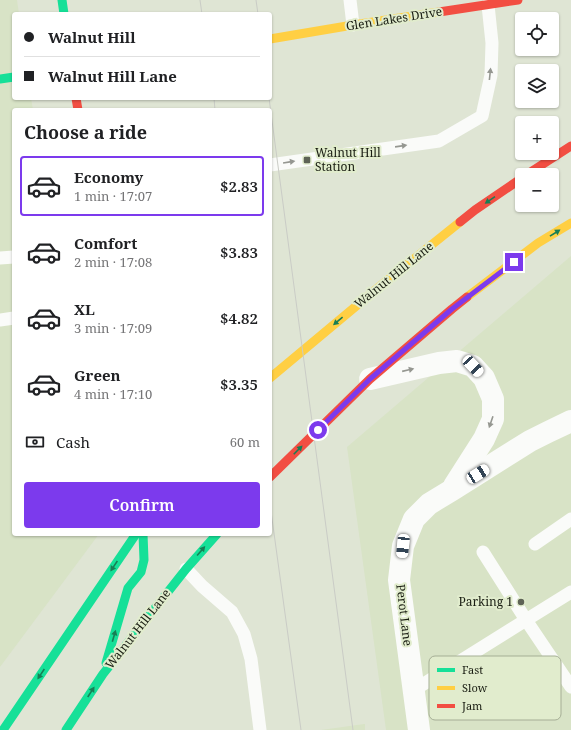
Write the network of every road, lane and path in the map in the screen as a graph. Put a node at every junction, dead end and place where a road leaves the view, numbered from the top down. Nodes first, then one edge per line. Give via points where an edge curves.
1 (62, 0) edge
2 (350, 0) edge
3 (518, 0) edge
4 (488, 5) junction
5 (64, 12) edge
6 (353, 25) junction
7 (272, 39) edge
8 (12, 77) edge
9 (0, 79) edge
10 (571, 146) edge
11 (272, 165) edge
12 (537, 168) edge
13 (515, 183) edge
14 (571, 223) edge
15 (12, 256) edge
16 (0, 258) edge
17 (12, 318) edge
18 (0, 320) edge
19 (272, 376) edge
20 (370, 379) junction
21 (571, 421) edge
22 (272, 475) edge
23 (452, 490) junction
24 (571, 519) edge
25 (135, 536) edge
26 (143, 536) edge
27 (215, 536) edge
28 (535, 544) dead end
29 (483, 552) dead end
30 (186, 569) junction
31 (571, 592) edge
32 (526, 620) junction
33 (468, 656) edge
34 (550, 656) edge
35 (561, 672) edge
36 (103, 674) junction
37 (429, 681) edge
38 (571, 687) edge
39 (414, 690) junction
40 (4, 730) edge
41 (66, 730) edge
42 (260, 730) edge
43 (419, 730) edge

1 - 5 main road
2 - 6 lane
3 - 4 main road, Glen Lakes Drive
4 - 6 main road, Glen Lakes Drive
11 -> 4 lane via 439,141 482,116 491,75 492,43
6 - 7 main road, Glen Lakes Drive
8 - 9 main road
10 - 12 main road
13 -> 19 main road, Walnut Hill Lane via 475,210
20 -> 14 main road via 452,309 538,243
15 - 16 lane
17 - 18 lane
22 -> 20 main road
20 -> 23 street via 457,361 473,366 484,378 493,399 493,419 484,439
21 - 23 street, Perot Lane via 530,441
23 - 39 street, Perot Lane via 429,504 414,519 403,546 400,580
24 - 28 lane
25 -> 40 main road
36 -> 26 main road via 128,588 141,572 144,560
30 -> 27 main road, Walnut Hill Lane
29 - 32 lane
30 - 36 main road, Walnut Hill Lane
30 - 42 lane via 232,612 244,634 251,659
31 - 32 lane
32 - 33 lane
32 - 34 lane
35 - 38 lane
41 -> 36 main road, Walnut Hill Lane
37 - 39 lane
39 - 43 street, Perot Lane

